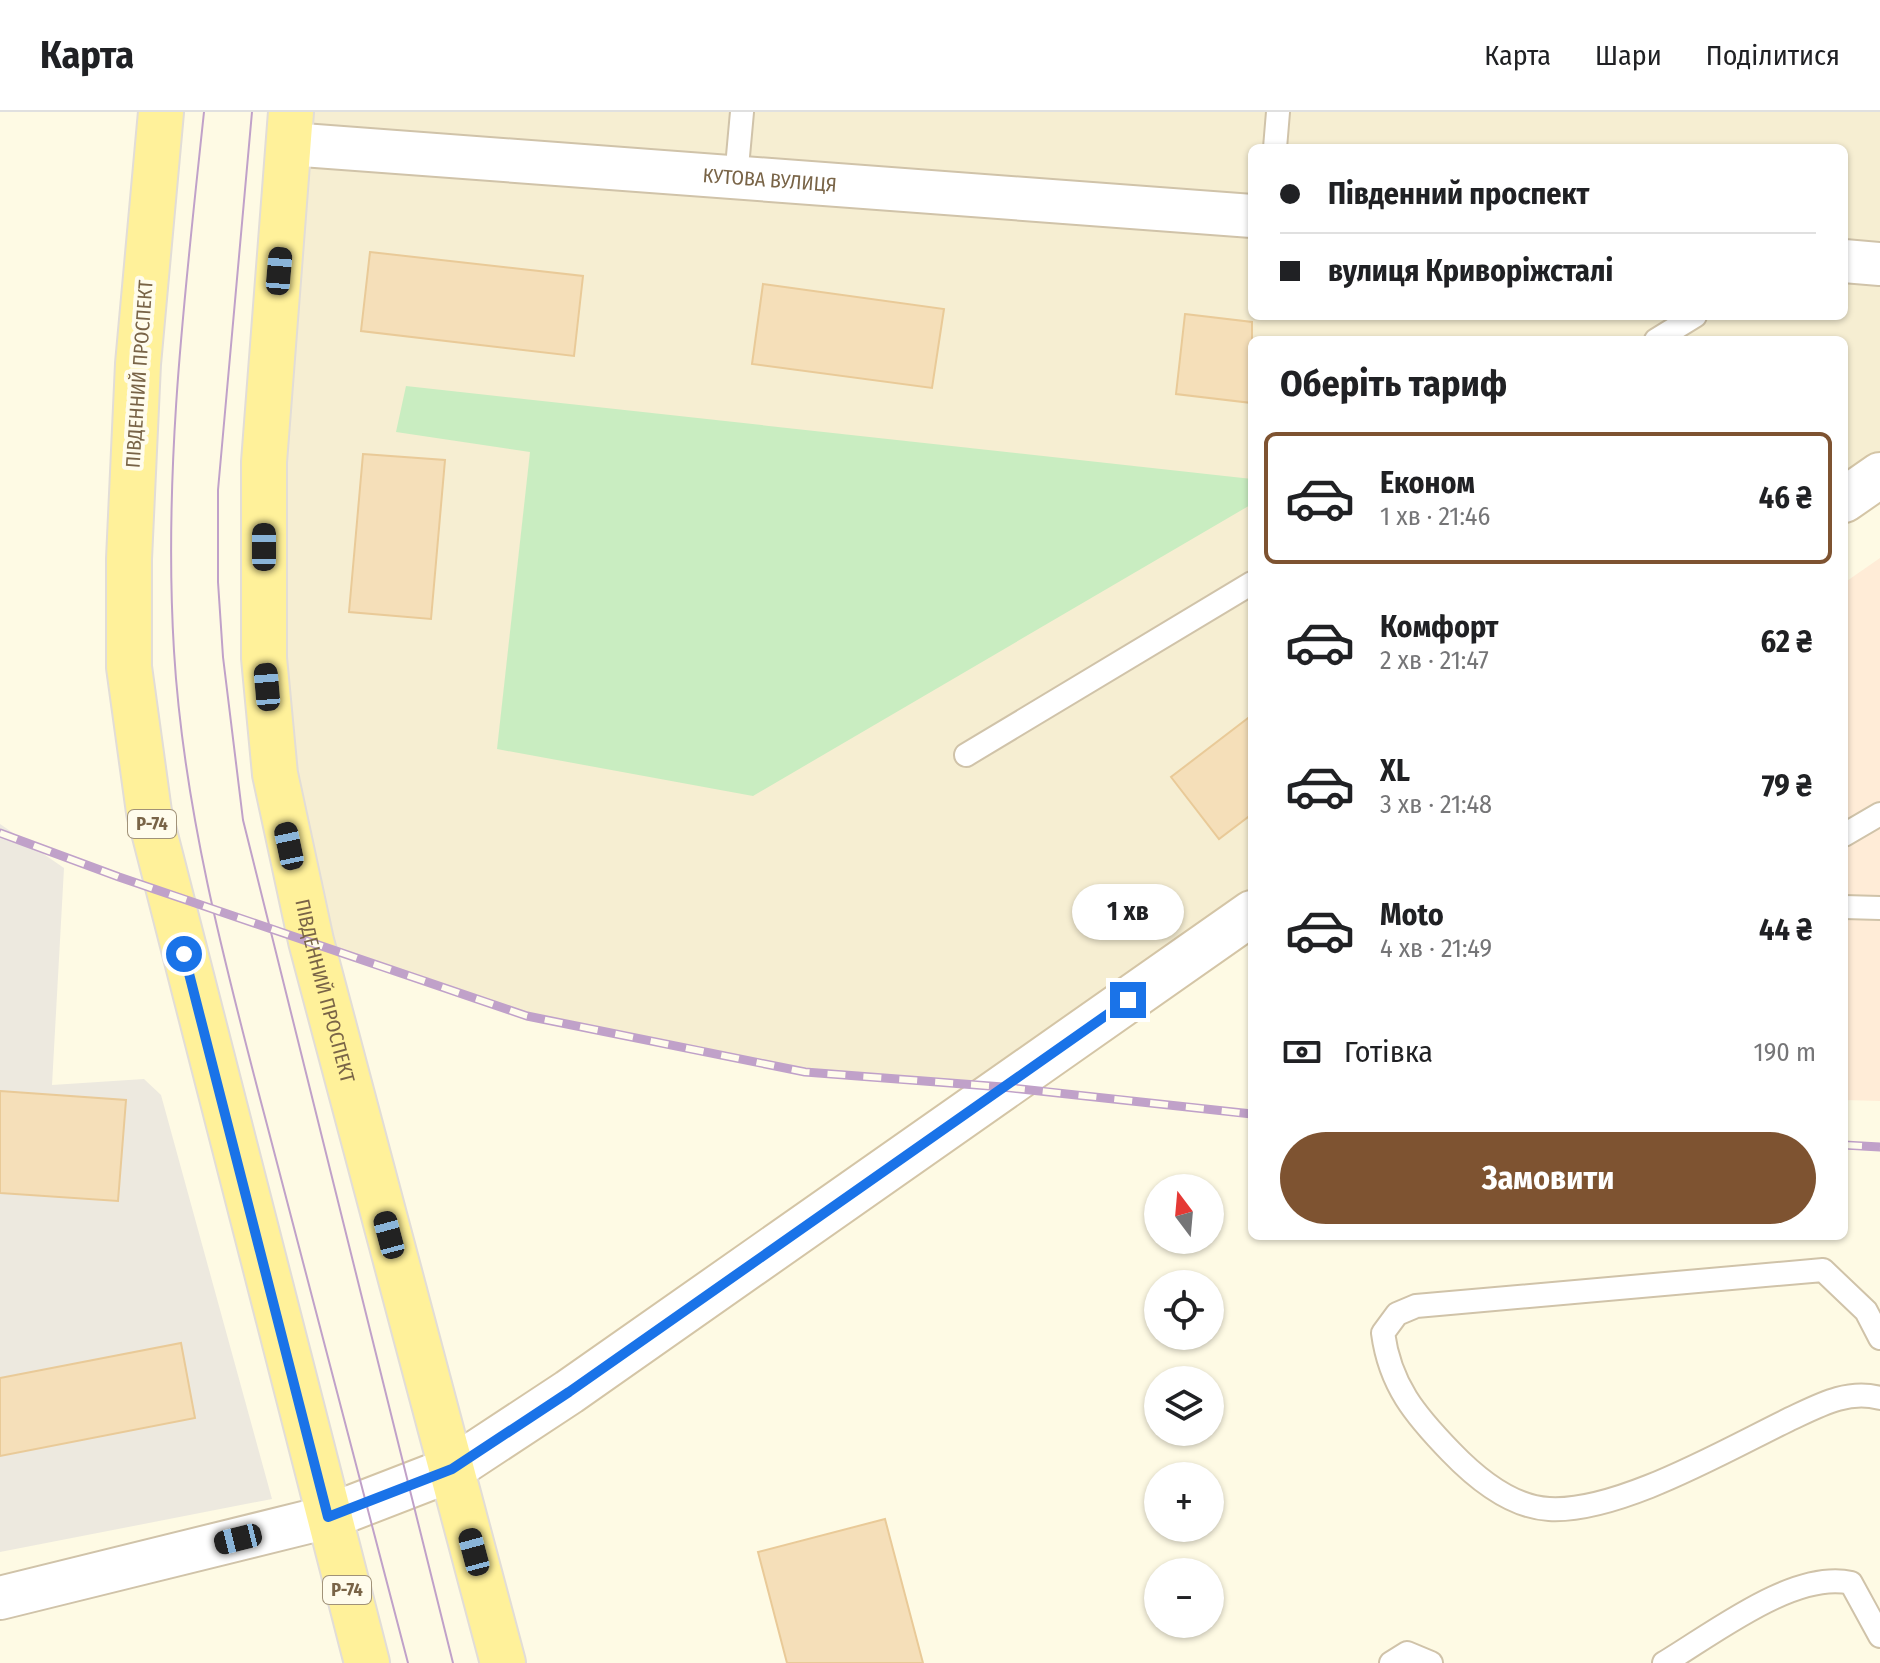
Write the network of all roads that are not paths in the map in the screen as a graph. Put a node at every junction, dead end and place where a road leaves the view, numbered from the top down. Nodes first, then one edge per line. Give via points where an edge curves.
1 (161, 112) edge
2 (742, 112) edge
3 (1278, 112) edge
4 (290, 128) edge
5 (1275, 144) edge
6 (736, 178) junction
7 (1248, 216) edge
8 (1848, 261) edge
9 (1880, 264) edge
10 (1688, 320) edge
11 (1662, 336) edge
12 (1880, 475) edge
13 (1848, 497) edge
14 (1248, 585) edge
15 (966, 755) dead end
16 (1880, 814) edge
17 (1848, 833) edge
18 (1848, 907) edge
19 (1880, 908) edge
20 (1248, 916) edge
21 (1880, 1338) edge
22 (1880, 1398) edge
23 (452, 1469) junction
24 (328, 1517) junction
25 (0, 1598) edge
26 (1880, 1636) edge
27 (367, 1663) edge
28 (503, 1663) edge
29 (1391, 1663) edge
30 (1431, 1663) edge
31 (1664, 1663) edge

1 - 24 main road, ПІВДЕННИЙ ПРОСПЕКТ / Р-74 via 138,364 129,559 129,667 137,738 149,812
2 - 6 lane
3 - 5 lane
4 - 6 street, КУТОВА ВУЛИЦЯ
4 - 23 main road, ПІВДЕННИЙ ПРОСПЕКТ via 264,462 264,658 275,774 311,941
6 - 7 street, КУТОВА ВУЛИЦЯ
8 - 9 street
10 - 11 lane
12 - 13 main road
14 - 15 lane
16 - 17 lane
18 - 19 lane
20 - 23 main road
21 - 22 lane via 1866,1311 1823,1270 1416,1306 1397,1314 1383,1333 1388,1365 1417,1418 1502,1495 1549,1509 1599,1502 1656,1483 1822,1403 1861,1392
23 - 24 main road
23 - 28 main road, ПІВДЕННИЙ ПРОСПЕКТ
24 - 25 street
24 - 27 main road, ПІВДЕННИЙ ПРОСПЕКТ / Р-74
26 - 31 lane via 1851,1583 1830,1578 1787,1591
29 - 30 lane via 1407,1653

